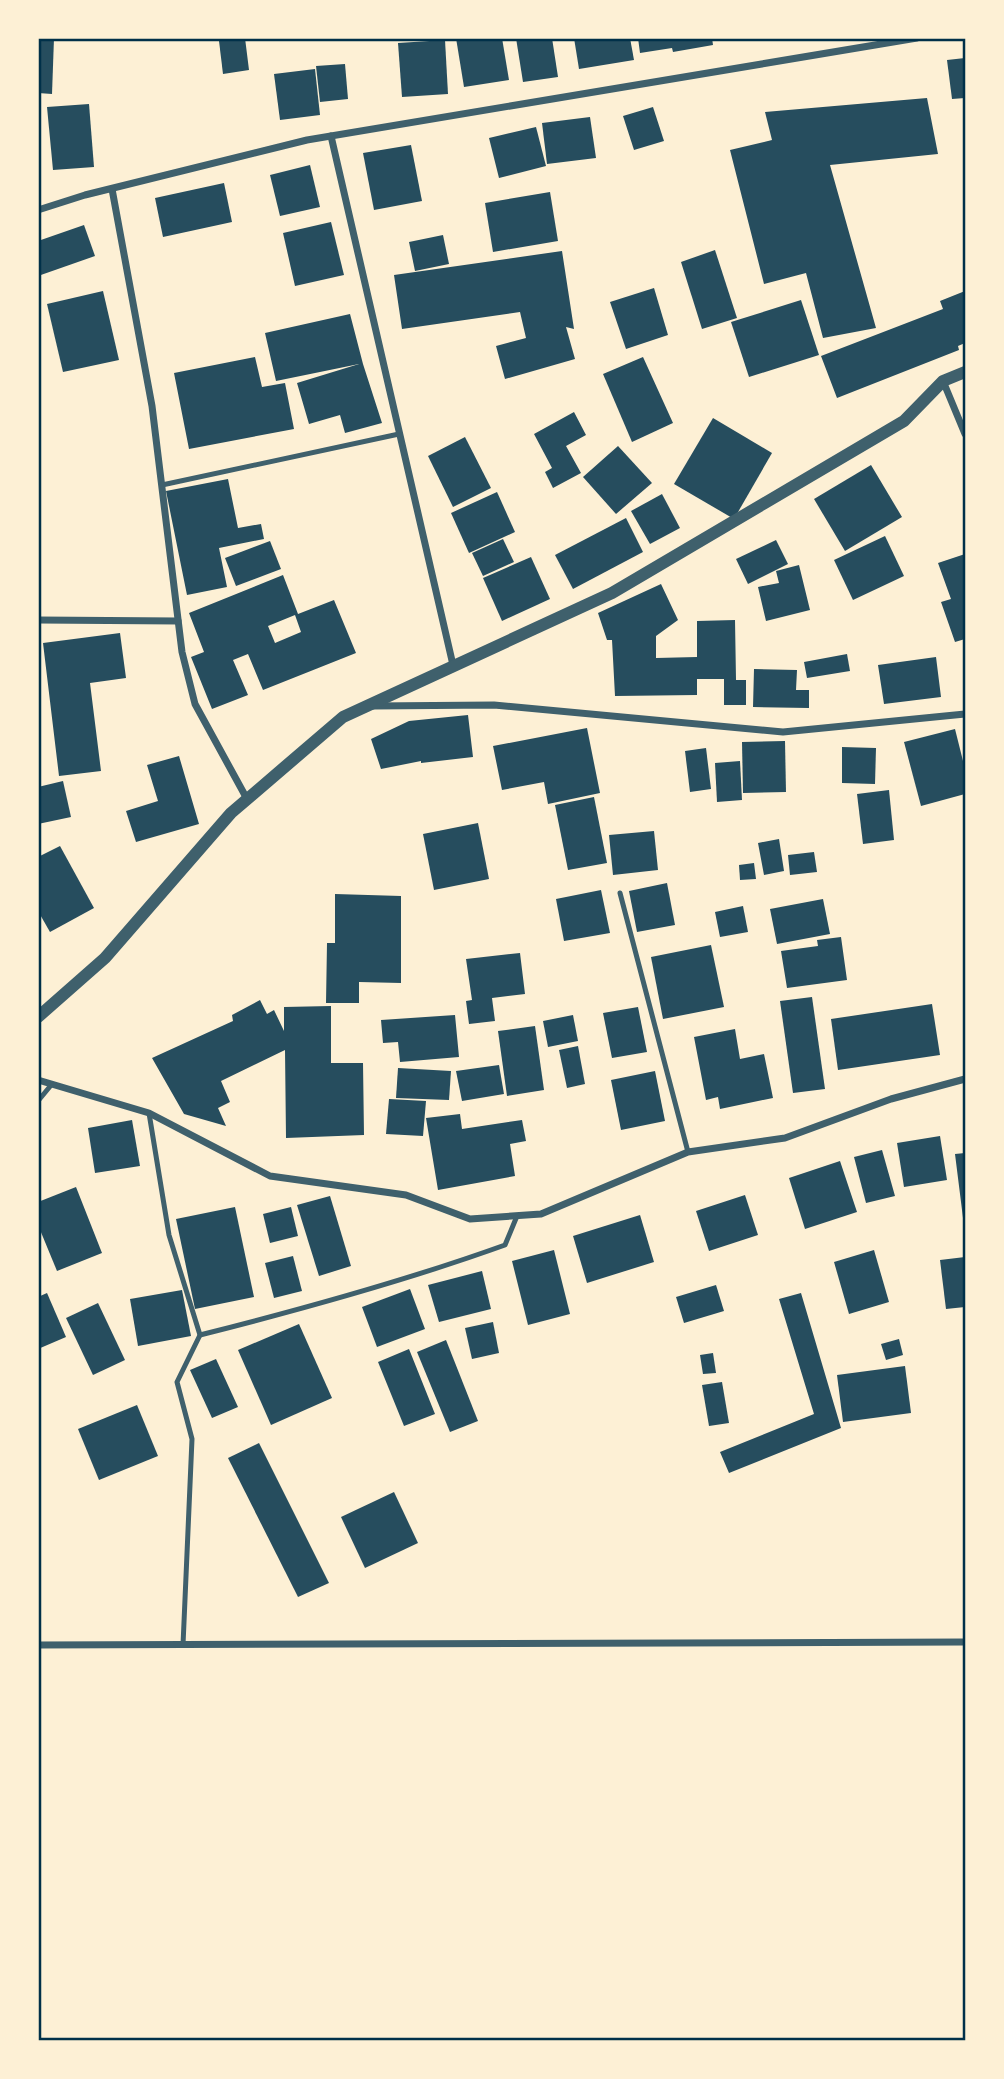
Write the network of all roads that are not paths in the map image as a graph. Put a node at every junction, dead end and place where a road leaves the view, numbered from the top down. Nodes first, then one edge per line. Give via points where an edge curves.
1 (917, 38) edge
2 (331, 136) junction
3 (113, 189) junction
4 (38, 209) edge
5 (965, 372) edge
6 (943, 381) junction
7 (399, 434) junction
8 (965, 435) edge
9 (162, 485) junction
10 (38, 620) edge
11 (178, 621) junction
12 (453, 665) junction
13 (368, 706) junction
14 (965, 714) edge
15 (247, 799) junction
16 (620, 893) dead end
17 (38, 1017) edge
18 (965, 1079) edge
19 (38, 1080) edge
20 (52, 1084) junction
21 (38, 1101) edge
22 (149, 1113) junction
23 (688, 1152) junction
24 (517, 1216) junction
25 (200, 1335) junction
26 (965, 1642) edge
27 (38, 1645) edge
28 (183, 1645) junction

1 - 2 street
2 - 3 street
2 - 7 street
3 - 4 street
3 - 9 street
5 - 6 street
6 - 8 street
6 - 12 street via 904,421 612,593
7 - 9 lane
7 - 12 street
9 - 11 street
10 - 11 street
11 - 15 street via 195,704
12 - 13 street
13 - 14 street via 494,705 782,732
13 - 15 street via 343,717
15 - 17 street via 105,958
16 - 23 lane
18 - 23 street via 891,1099 785,1138
19 - 20 street
20 - 21 lane
20 - 22 street
22 - 24 street via 270,1176 405,1195 470,1219
22 - 25 lane via 169,1235
23 - 24 street via 541,1214
24 - 25 lane via 505,1245 337,1300
25 - 28 lane via 177,1382 192,1439
26 - 28 street
27 - 28 street

